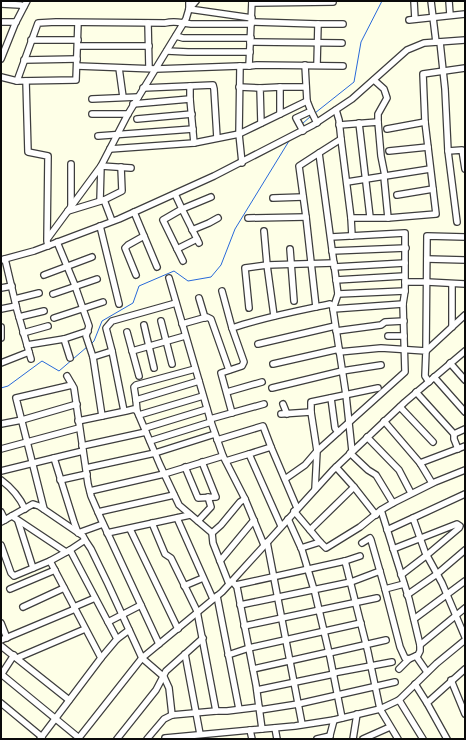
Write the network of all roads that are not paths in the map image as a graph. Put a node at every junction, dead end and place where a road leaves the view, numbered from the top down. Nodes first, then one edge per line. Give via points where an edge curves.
1 (189, 1) edge
2 (196, 1) edge
3 (414, 1) edge
4 (431, 1) edge
5 (449, 1) edge
6 (252, 2) edge
7 (334, 2) dead end
8 (1, 4) edge
9 (26, 4) edge
10 (189, 9) junction
11 (465, 14) edge
12 (450, 15) junction
13 (433, 17) junction
14 (409, 20) dead end
15 (415, 20) junction
16 (252, 21) junction
17 (1, 22) edge
18 (16, 22) junction
19 (78, 23) junction
20 (148, 23) junction
21 (183, 23) junction
22 (318, 24) junction
23 (343, 24) dead end
24 (176, 36) junction
25 (1, 38) edge
26 (9, 38) junction
27 (31, 40) junction
28 (251, 40) junction
29 (465, 40) edge
30 (318, 42) junction
31 (438, 42) junction
32 (78, 43) junction
33 (342, 43) dead end
34 (149, 46) junction
35 (3, 50) edge
36 (167, 51) junction
37 (250, 52) junction
38 (1, 59) edge
39 (77, 59) junction
40 (24, 60) junction
41 (305, 65) junction
42 (317, 65) junction
43 (77, 66) junction
44 (240, 66) junction
45 (250, 66) junction
46 (343, 66) dead end
47 (120, 68) junction
48 (149, 68) junction
49 (465, 68) edge
50 (156, 69) junction
51 (443, 70) junction
52 (1, 77) edge
53 (374, 80) junction
54 (17, 81) junction
55 (26, 81) junction
56 (190, 86) junction
57 (239, 87) junction
58 (280, 87) junction
59 (306, 87) junction
60 (143, 88) junction
61 (260, 88) junction
62 (138, 96) junction
63 (123, 97) junction
64 (92, 99) dead end
65 (190, 99) junction
66 (307, 101) junction
67 (133, 104) junction
68 (336, 110) junction
69 (92, 114) dead end
70 (128, 114) junction
71 (192, 114) junction
72 (280, 114) junction
73 (313, 116) junction
74 (137, 119) dead end
75 (378, 122) junction
76 (426, 122) junction
77 (261, 123) junction
78 (360, 124) junction
79 (339, 125) junction
80 (301, 127) junction
81 (387, 128) dead end
82 (193, 129) junction
83 (118, 134) junction
84 (239, 134) junction
85 (98, 136) dead end
86 (217, 138) junction
87 (341, 139) junction
88 (194, 143) junction
89 (428, 147) junction
90 (110, 149) junction
91 (464, 150) edge
92 (390, 151) dead end
93 (448, 151) junction
94 (319, 153) junction
95 (242, 163) junction
96 (71, 164) dead end
97 (101, 166) junction
98 (121, 167) junction
99 (131, 168) dead end
100 (430, 169) junction
101 (465, 169) edge
102 (384, 177) junction
103 (367, 179) junction
104 (347, 182) junction
105 (433, 189) junction
106 (175, 194) junction
107 (397, 195) dead end
108 (211, 197) dead end
109 (303, 197) junction
110 (273, 198) dead end
111 (102, 200) junction
112 (69, 209) junction
113 (182, 209) junction
114 (134, 212) junction
115 (306, 217) junction
116 (370, 217) junction
117 (218, 218) dead end
118 (248, 218) dead end
119 (351, 218) junction
120 (388, 218) junction
121 (112, 221) junction
122 (457, 222) dead end
123 (100, 226) junction
124 (192, 230) junction
125 (264, 231) dead end
126 (144, 236) junction
127 (352, 236) junction
128 (331, 237) junction
129 (465, 237) edge
130 (48, 238) junction
131 (57, 242) junction
132 (48, 246) junction
133 (406, 248) junction
134 (177, 249) junction
135 (290, 250) dead end
136 (332, 251) junction
137 (92, 257) dead end
138 (427, 258) junction
139 (3, 260) edge
140 (465, 260) edge
141 (183, 261) dead end
142 (405, 263) junction
143 (291, 264) junction
144 (311, 264) junction
145 (267, 265) junction
146 (334, 265) junction
147 (67, 266) junction
148 (157, 267) dead end
149 (44, 275) dead end
150 (136, 275) dead end
151 (169, 278) dead end
152 (97, 279) dead end
153 (405, 279) junction
154 (336, 280) junction
155 (427, 282) junction
156 (452, 284) junction
157 (465, 284) edge
158 (12, 286) junction
159 (75, 286) junction
160 (1, 288) edge
161 (222, 291) dead end
162 (405, 291) junction
163 (39, 294) dead end
164 (53, 294) dead end
165 (338, 294) junction
166 (199, 298) dead end
167 (15, 299) junction
168 (294, 301) dead end
169 (103, 302) dead end
170 (176, 303) junction
171 (119, 304) dead end
172 (403, 304) junction
173 (16, 306) junction
174 (316, 307) junction
175 (82, 308) junction
176 (249, 308) dead end
177 (333, 308) junction
178 (1, 309) edge
179 (44, 311) dead end
180 (465, 315) edge
181 (274, 316) junction
182 (19, 317) junction
183 (54, 318) dead end
184 (205, 318) junction
185 (161, 321) dead end
186 (404, 322) junction
187 (182, 324) junction
188 (48, 326) dead end
189 (144, 326) dead end
190 (1, 327) edge
191 (452, 327) junction
192 (232, 328) junction
193 (336, 328) junction
194 (88, 331) junction
195 (127, 332) dead end
196 (23, 333) junction
197 (185, 336) junction
198 (388, 336) dead end
199 (404, 336) junction
200 (1, 338) edge
201 (64, 339) junction
202 (166, 341) junction
203 (258, 344) dead end
204 (27, 345) junction
205 (149, 346) junction
206 (404, 350) junction
207 (112, 351) junction
208 (132, 351) junction
209 (339, 351) junction
210 (426, 351) junction
211 (465, 351) edge
212 (29, 352) junction
213 (93, 357) junction
214 (70, 358) dead end
215 (31, 359) dead end
216 (1, 363) edge
217 (450, 363) junction
218 (172, 364) dead end
219 (273, 364) dead end
220 (381, 365) dead end
221 (154, 368) dead end
222 (195, 369) junction
223 (229, 370) junction
224 (342, 371) junction
225 (67, 376) dead end
226 (139, 376) dead end
227 (434, 377) junction
228 (465, 380) edge
229 (199, 381) junction
230 (262, 382) dead end
231 (429, 382) junction
232 (72, 385) junction
233 (272, 388) dead end
234 (378, 388) dead end
235 (227, 392) junction
236 (416, 392) junction
237 (346, 395) junction
238 (203, 396) junction
239 (331, 398) junction
240 (136, 400) junction
241 (76, 404) junction
242 (264, 404) dead end
243 (283, 404) dead end
244 (400, 407) junction
245 (207, 409) junction
246 (124, 411) junction
247 (311, 412) junction
248 (465, 412) edge
249 (138, 413) junction
250 (232, 413) junction
251 (102, 416) junction
252 (22, 420) junction
253 (78, 421) junction
254 (210, 421) junction
255 (384, 421) junction
256 (349, 422) junction
257 (1, 424) edge
258 (79, 428) junction
259 (465, 429) edge
260 (146, 430) junction
261 (338, 432) junction
262 (454, 434) junction
263 (216, 437) junction
264 (367, 437) junction
265 (150, 441) junction
266 (28, 442) junction
267 (433, 442) dead end
268 (465, 446) edge
269 (271, 447) junction
270 (1, 449) edge
271 (83, 449) junction
272 (458, 449) junction
273 (317, 451) junction
274 (351, 452) junction
275 (155, 453) junction
276 (249, 454) junction
277 (54, 458) junction
278 (224, 458) junction
279 (202, 462) junction
280 (32, 463) junction
281 (420, 463) junction
282 (336, 467) junction
283 (86, 468) junction
284 (185, 468) junction
285 (465, 470) edge
286 (1, 471) edge
287 (87, 474) junction
288 (164, 474) junction
289 (285, 479) junction
290 (1, 480) edge
291 (60, 480) junction
292 (432, 483) junction
293 (354, 487) junction
294 (314, 489) junction
295 (90, 492) junction
296 (411, 493) junction
297 (174, 495) junction
298 (465, 495) edge
299 (208, 498) junction
300 (245, 499) junction
301 (393, 503) junction
302 (25, 508) junction
303 (44, 509) junction
304 (296, 510) junction
305 (381, 510) junction
306 (1, 512) edge
307 (98, 512) junction
308 (190, 515) junction
309 (376, 515) junction
310 (12, 516) junction
311 (177, 518) junction
312 (413, 518) junction
313 (288, 519) junction
314 (18, 520) junction
315 (254, 520) junction
316 (3, 521) edge
317 (198, 521) junction
318 (152, 523) junction
319 (103, 524) junction
320 (281, 526) junction
321 (130, 529) junction
322 (310, 530) junction
323 (387, 530) junction
324 (78, 532) junction
325 (107, 533) junction
326 (212, 533) junction
327 (85, 540) junction
328 (420, 540) junction
329 (320, 542) junction
330 (362, 543) dead end
331 (265, 544) junction
332 (1, 545) edge
333 (301, 548) junction
334 (393, 549) junction
335 (465, 550) edge
336 (68, 551) junction
337 (427, 555) junction
338 (360, 556) dead end
339 (50, 561) junction
340 (220, 561) junction
341 (345, 561) junction
342 (33, 568) junction
343 (308, 569) junction
344 (55, 570) junction
345 (380, 571) junction
346 (437, 574) junction
347 (401, 575) junction
348 (273, 577) junction
349 (204, 578) junction
350 (465, 581) edge
351 (351, 582) junction
352 (232, 583) junction
353 (404, 584) junction
354 (184, 586) junction
355 (64, 588) junction
356 (10, 589) dead end
357 (314, 589) junction
358 (386, 589) junction
359 (407, 595) junction
360 (447, 595) junction
361 (215, 597) junction
362 (277, 597) junction
363 (95, 598) junction
364 (377, 598) dead end
365 (356, 603) junction
366 (141, 605) junction
367 (240, 605) junction
368 (22, 607) dead end
369 (74, 608) junction
370 (465, 608) edge
371 (319, 610) junction
372 (197, 611) junction
373 (122, 615) junction
374 (456, 615) junction
375 (282, 618) junction
376 (414, 619) junction
377 (108, 622) junction
378 (1, 623) edge
379 (361, 623) junction
380 (244, 626) junction
381 (178, 628) junction
382 (85, 629) junction
383 (129, 630) junction
384 (324, 631) junction
385 (7, 638) junction
386 (203, 638) junction
387 (117, 639) junction
388 (286, 639) junction
389 (465, 639) edge
390 (1, 640) edge
391 (386, 640) dead end
392 (159, 644) junction
393 (367, 645) junction
394 (420, 645) junction
395 (1, 646) edge
396 (248, 648) junction
397 (329, 653) junction
398 (184, 654) junction
399 (228, 655) junction
400 (416, 656) junction
401 (16, 657) junction
402 (102, 658) junction
403 (142, 658) junction
404 (408, 658) junction
405 (290, 661) junction
406 (392, 662) dead end
407 (371, 666) junction
408 (465, 668) edge
409 (253, 669) junction
410 (399, 669) dead end
411 (427, 672) junction
412 (1, 674) edge
413 (333, 674) junction
414 (164, 677) junction
415 (451, 680) junction
416 (395, 682) dead end
417 (294, 683) junction
418 (415, 684) junction
419 (375, 687) junction
420 (256, 690) junction
421 (338, 695) junction
422 (69, 700) junction
423 (399, 700) junction
424 (1, 703) edge
425 (426, 703) junction
426 (298, 704) junction
427 (260, 708) junction
428 (239, 709) junction
429 (380, 709) junction
430 (216, 711) junction
431 (196, 714) junction
432 (357, 714) junction
433 (465, 714) edge
434 (172, 716) junction
435 (56, 718) junction
436 (342, 718) junction
437 (334, 720) junction
438 (302, 724) junction
439 (390, 727) junction
440 (275, 728) junction
441 (262, 729) junction
442 (250, 730) junction
443 (226, 732) junction
444 (201, 736) edge
445 (41, 738) edge
446 (80, 738) edge
447 (165, 738) dead end
448 (180, 738) edge
449 (329, 738) edge
450 (117, 739) edge
451 (147, 739) edge
452 (227, 739) edge
453 (252, 739) edge
454 (277, 739) edge
455 (317, 739) edge
456 (353, 739) edge
457 (363, 739) edge
458 (398, 739) edge
459 (423, 739) edge
460 (447, 739) edge

1 - 10 street
2 - 10 street
3 - 15 street
4 - 13 street
5 - 12 street
6 - 7 street
6 - 16 street
8 - 9 street
9 - 18 street
10 - 16 street
10 - 21 street
11 - 12 street
12 - 13 street
13 - 15 street
13 - 31 street
14 - 15 street
16 - 21 street
16 - 22 street
16 - 28 street
17 - 18 street
18 - 26 street
19 - 20 street
19 - 27 street via 38,23
19 - 32 street
20 - 21 street via 174,20
20 - 34 street
21 - 24 street
22 - 23 street
22 - 30 street
24 - 28 street
24 - 36 street
25 - 26 street
26 - 35 street
27 - 32 street
27 - 40 street
28 - 30 street
28 - 37 street
29 - 31 street
30 - 33 street
30 - 42 street
31 - 51 street
31 - 53 street via 424,43 408,50
32 - 34 street
32 - 39 street
34 - 48 street
35 - 38 street
36 - 37 street
36 - 50 street
37 - 45 street
39 - 40 street
39 - 43 street
40 - 54 street
41 - 42 street
41 - 45 street
41 - 59 street
42 - 46 street
43 - 47 street
43 - 55 street via 76,80
44 - 45 street
44 - 50 street
44 - 57 street
47 - 48 street
47 - 63 street
48 - 50 street
49 - 51 street
50 - 60 street
51 - 76 street via 423,74
51 - 93 street
52 - 54 street
53 - 68 street
53 - 75 street via 384,89 387,98 378,114
54 - 55 street
55 - 130 street via 28,152 48,156
56 - 60 street
56 - 65 street
56 - 86 street via 213,85
57 - 61 street
57 - 84 street
58 - 59 street
58 - 61 street
58 - 72 street
59 - 66 street
60 - 62 street
61 - 77 street
62 - 63 street
62 - 67 street
63 - 64 street
65 - 67 street
65 - 71 street
66 - 72 street
66 - 73 street
67 - 70 street
68 - 73 street
68 - 79 street
69 - 70 street
70 - 83 street
71 - 74 street
71 - 82 street
72 - 77 street
73 - 80 street
73 - 80 street via 296,118
75 - 78 street
75 - 102 street
76 - 81 street
76 - 89 street
77 - 84 street
78 - 79 street
78 - 103 street
79 - 87 street
80 - 95 street via 295,135
82 - 83 street
82 - 88 street
83 - 85 street
83 - 90 street
84 - 86 street
84 - 95 street
86 - 88 street
87 - 94 street
87 - 104 street
88 - 90 street
89 - 92 street
89 - 100 street
90 - 97 street
91 - 93 street
91 - 101 street
93 - 122 street
94 - 109 street via 299,166
94 - 128 street
95 - 106 street
96 - 112 street
97 - 98 street
97 - 111 street
97 - 112 street
98 - 99 street
98 - 111 street via 122,191
100 - 102 street
100 - 105 street
102 - 103 street
102 - 120 street
103 - 104 street
103 - 116 street
104 - 119 street
105 - 107 street
105 - 120 street via 436,214
106 - 113 street
106 - 114 street
108 - 113 street
109 - 110 street
109 - 115 street
111 - 112 street
111 - 121 street
112 - 130 street
113 - 124 street
113 - 134 street via 163,220
114 - 121 street
114 - 126 street
115 - 118 street
115 - 144 street
116 - 119 street
116 - 120 street
117 - 124 street
119 - 127 street
121 - 123 street
123 - 131 street
123 - 171 street
124 - 134 street via 198,241
125 - 145 street
126 - 148 street
126 - 150 street via 125,248
127 - 128 street
127 - 133 street via 405,232
128 - 136 street
129 - 138 street via 428,236
130 - 132 street
131 - 132 street
131 - 147 street
132 - 139 street
133 - 136 street
133 - 142 street
134 - 141 street
135 - 143 street
136 - 146 street
137 - 147 street
138 - 140 street
138 - 155 street
139 - 158 street
142 - 146 street
142 - 153 street
143 - 144 street
143 - 145 street
143 - 168 street
144 - 146 street
144 - 174 street
145 - 176 street via 245,268
145 - 181 street
146 - 154 street
147 - 149 street
147 - 159 street
151 - 170 street
152 - 159 street
153 - 154 street
153 - 155 street
153 - 162 street
154 - 165 street
155 - 156 street
155 - 210 street
156 - 157 street
156 - 191 street
158 - 160 street
158 - 167 street
159 - 164 street
159 - 175 street
161 - 192 street
162 - 165 street
162 - 172 street
163 - 167 street
165 - 177 street
166 - 184 street
167 - 173 street
169 - 175 street
170 - 187 street
170 - 207 street via 110,323 106,328
172 - 177 street
172 - 186 street
173 - 178 street
173 - 182 street
174 - 177 street via 330,304
174 - 181 street
175 - 183 street
175 - 194 street via 89,326
177 - 193 street
179 - 182 street
180 - 191 street
181 - 192 street
182 - 196 street
184 - 187 street
184 - 223 street via 212,320
185 - 202 street
186 - 193 street
186 - 199 street
187 - 197 street
188 - 196 street
189 - 205 street
190 - 200 street
191 - 210 street
192 - 223 street via 244,363
193 - 203 street
193 - 209 street
194 - 201 street
194 - 213 street via 86,336
195 - 208 street
196 - 204 street
197 - 202 street
197 - 222 street
198 - 199 street
199 - 206 street
201 - 204 street
201 - 214 street
202 - 205 street
202 - 218 street
204 - 212 street
205 - 208 street
205 - 221 street
206 - 209 street via 381,348
206 - 210 street
206 - 256 street via 405,372
207 - 213 street
207 - 246 street
208 - 226 street
209 - 219 street
209 - 224 street
210 - 231 street via 425,376
211 - 217 street
212 - 215 street
212 - 216 street
213 - 251 street
217 - 227 street
217 - 228 street
220 - 224 street
222 - 229 street
222 - 240 street via 136,385
223 - 235 street via 221,374
224 - 233 street
224 - 237 street
225 - 232 street
227 - 231 street
227 - 248 street
229 - 238 street
229 - 240 street
230 - 235 street
231 - 236 street
232 - 241 street
232 - 252 street via 16,398
234 - 237 street
235 - 250 street
236 - 244 street
236 - 262 street
237 - 239 street
237 - 256 street
238 - 245 street
238 - 249 street
239 - 247 street via 311,402
239 - 261 street via 335,428
240 - 249 street
241 - 252 street
241 - 253 street
242 - 250 street
243 - 247 street via 284,414
244 - 255 street
244 - 267 street
245 - 254 street
245 - 260 street
246 - 249 street via 134,410
246 - 251 street
247 - 273 street
249 - 260 street
250 - 254 street
251 - 253 street
252 - 257 street
252 - 266 street
253 - 258 street
254 - 263 street
254 - 265 street
255 - 264 street
255 - 281 street
256 - 261 street
256 - 274 street
258 - 266 street
258 - 271 street
259 - 262 street
260 - 265 street
260 - 271 street
261 - 273 street
262 - 272 street
263 - 269 street via 263,426
263 - 275 street
263 - 278 street
264 - 274 street
264 - 296 street via 399,470
265 - 275 street
266 - 270 street
266 - 280 street
268 - 272 street
269 - 276 street
269 - 289 street
271 - 277 street
271 - 283 street
272 - 281 street
273 - 289 street via 305,465
273 - 294 street
274 - 282 street
274 - 301 street via 376,475
275 - 283 street
275 - 288 street
276 - 278 street
276 - 320 street
277 - 280 street
277 - 291 street
278 - 279 street
278 - 300 street
279 - 284 street
279 - 299 street via 216,497
280 - 286 street
280 - 303 street
281 - 292 street
282 - 293 street
282 - 294 street
283 - 287 street
284 - 288 street
284 - 299 street via 198,498
285 - 292 street
287 - 291 street
287 - 295 street
288 - 295 street
288 - 297 street
289 - 304 street
290 - 302 street via 15,492
291 - 324 street
292 - 296 street
293 - 309 street
293 - 322 street
294 - 304 street
295 - 307 street
296 - 301 street
297 - 307 street
297 - 308 street via 179,505
298 - 312 street
299 - 317 street via 211,507
300 - 315 street
300 - 326 street
301 - 305 street
302 - 303 street via 33,504
302 - 310 street
303 - 324 street
304 - 313 street
304 - 322 street
305 - 309 street
305 - 323 street
306 - 316 street
307 - 319 street
308 - 311 street
308 - 317 street
309 - 329 street via 360,528 326,548
310 - 314 street
310 - 316 street
311 - 318 street
311 - 349 street
312 - 323 street
312 - 328 street
313 - 320 street
313 - 333 street
314 - 336 street
314 - 342 street
315 - 331 street
315 - 340 street
317 - 326 street
318 - 321 street
318 - 354 street via 165,554 171,558
319 - 324 street
319 - 325 street
320 - 331 street
321 - 325 street
321 - 381 street
322 - 329 street
323 - 334 street
324 - 327 street
325 - 366 street
326 - 340 street
327 - 336 street
327 - 373 street
328 - 334 street
328 - 337 street
328 - 337 street via 457,524 460,526
329 - 333 street
330 - 345 street via 370,538
331 - 348 street
331 - 352 street
332 - 342 street via 14,576
333 - 343 street
334 - 347 street
335 - 346 street
336 - 339 street
336 - 363 street
337 - 346 street
337 - 347 street
338 - 341 street
339 - 342 street
339 - 344 street
340 - 352 street
341 - 343 street
341 - 351 street
343 - 348 street
343 - 357 street
344 - 355 street
344 - 356 street
345 - 351 street
345 - 358 street
346 - 359 street
346 - 360 street
347 - 353 street
348 - 352 street
348 - 362 street
349 - 354 street
349 - 361 street
350 - 360 street
351 - 357 street
351 - 365 street
352 - 361 street
352 - 367 street
353 - 358 street
353 - 359 street
354 - 372 street
355 - 368 street
355 - 369 street
357 - 362 street
357 - 371 street
358 - 404 street via 400,647 404,657
359 - 376 street
360 - 374 street
360 - 376 street
361 - 372 street
361 - 399 street
362 - 367 street
362 - 375 street
363 - 369 street
363 - 377 street
364 - 365 street
365 - 371 street
365 - 379 street
366 - 373 street
366 - 392 street
367 - 380 street
369 - 382 street
369 - 385 street
370 - 374 street
371 - 375 street
371 - 384 street
372 - 381 street
372 - 386 street
373 - 377 street
373 - 383 street
374 - 389 street
374 - 394 street
375 - 380 street
375 - 388 street
376 - 394 street
377 - 387 street
378 - 385 street
379 - 384 street
379 - 393 street
380 - 396 street
381 - 392 street
382 - 401 street
382 - 402 street
383 - 387 street
383 - 403 street
384 - 388 street
384 - 397 street
385 - 390 street
386 - 398 street
386 - 430 street
387 - 402 street
388 - 396 street
388 - 405 street
389 - 411 street
391 - 393 street
392 - 403 street
393 - 397 street
393 - 407 street
394 - 400 street via 420,653
395 - 401 street
396 - 399 street
396 - 409 street
397 - 405 street
397 - 413 street
398 - 414 street via 166,671
398 - 431 street
399 - 428 street
400 - 404 street
400 - 411 street
401 - 412 street
401 - 422 street
402 - 422 street
403 - 414 street
403 - 446 street
404 - 410 street
405 - 409 street
405 - 417 street
406 - 407 street
407 - 413 street
407 - 419 street
408 - 415 street
409 - 420 street
411 - 418 street
412 - 435 street
413 - 417 street
413 - 421 street
414 - 434 street via 169,688
414 - 450 street
415 - 425 street
415 - 433 street
416 - 419 street
417 - 420 street
417 - 426 street
418 - 423 street
418 - 425 street
419 - 421 street
419 - 429 street
420 - 427 street
421 - 426 street
421 - 436 street
422 - 435 street
423 - 429 street
423 - 459 street
424 - 445 street
425 - 460 street
426 - 427 street
426 - 438 street
427 - 428 street
427 - 441 street
428 - 430 street
429 - 432 street
429 - 439 street
430 - 431 street
431 - 434 street
431 - 444 street
432 - 436 street
432 - 456 street
434 - 451 street via 164,719
435 - 445 street
435 - 446 street
436 - 437 street
437 - 438 street
437 - 449 street
438 - 440 street
439 - 457 street
439 - 458 street
440 - 441 street
440 - 454 street
441 - 442 street
442 - 443 street
442 - 453 street
443 - 444 street
443 - 452 street
444 - 448 street
447 - 448 street
449 - 455 street

